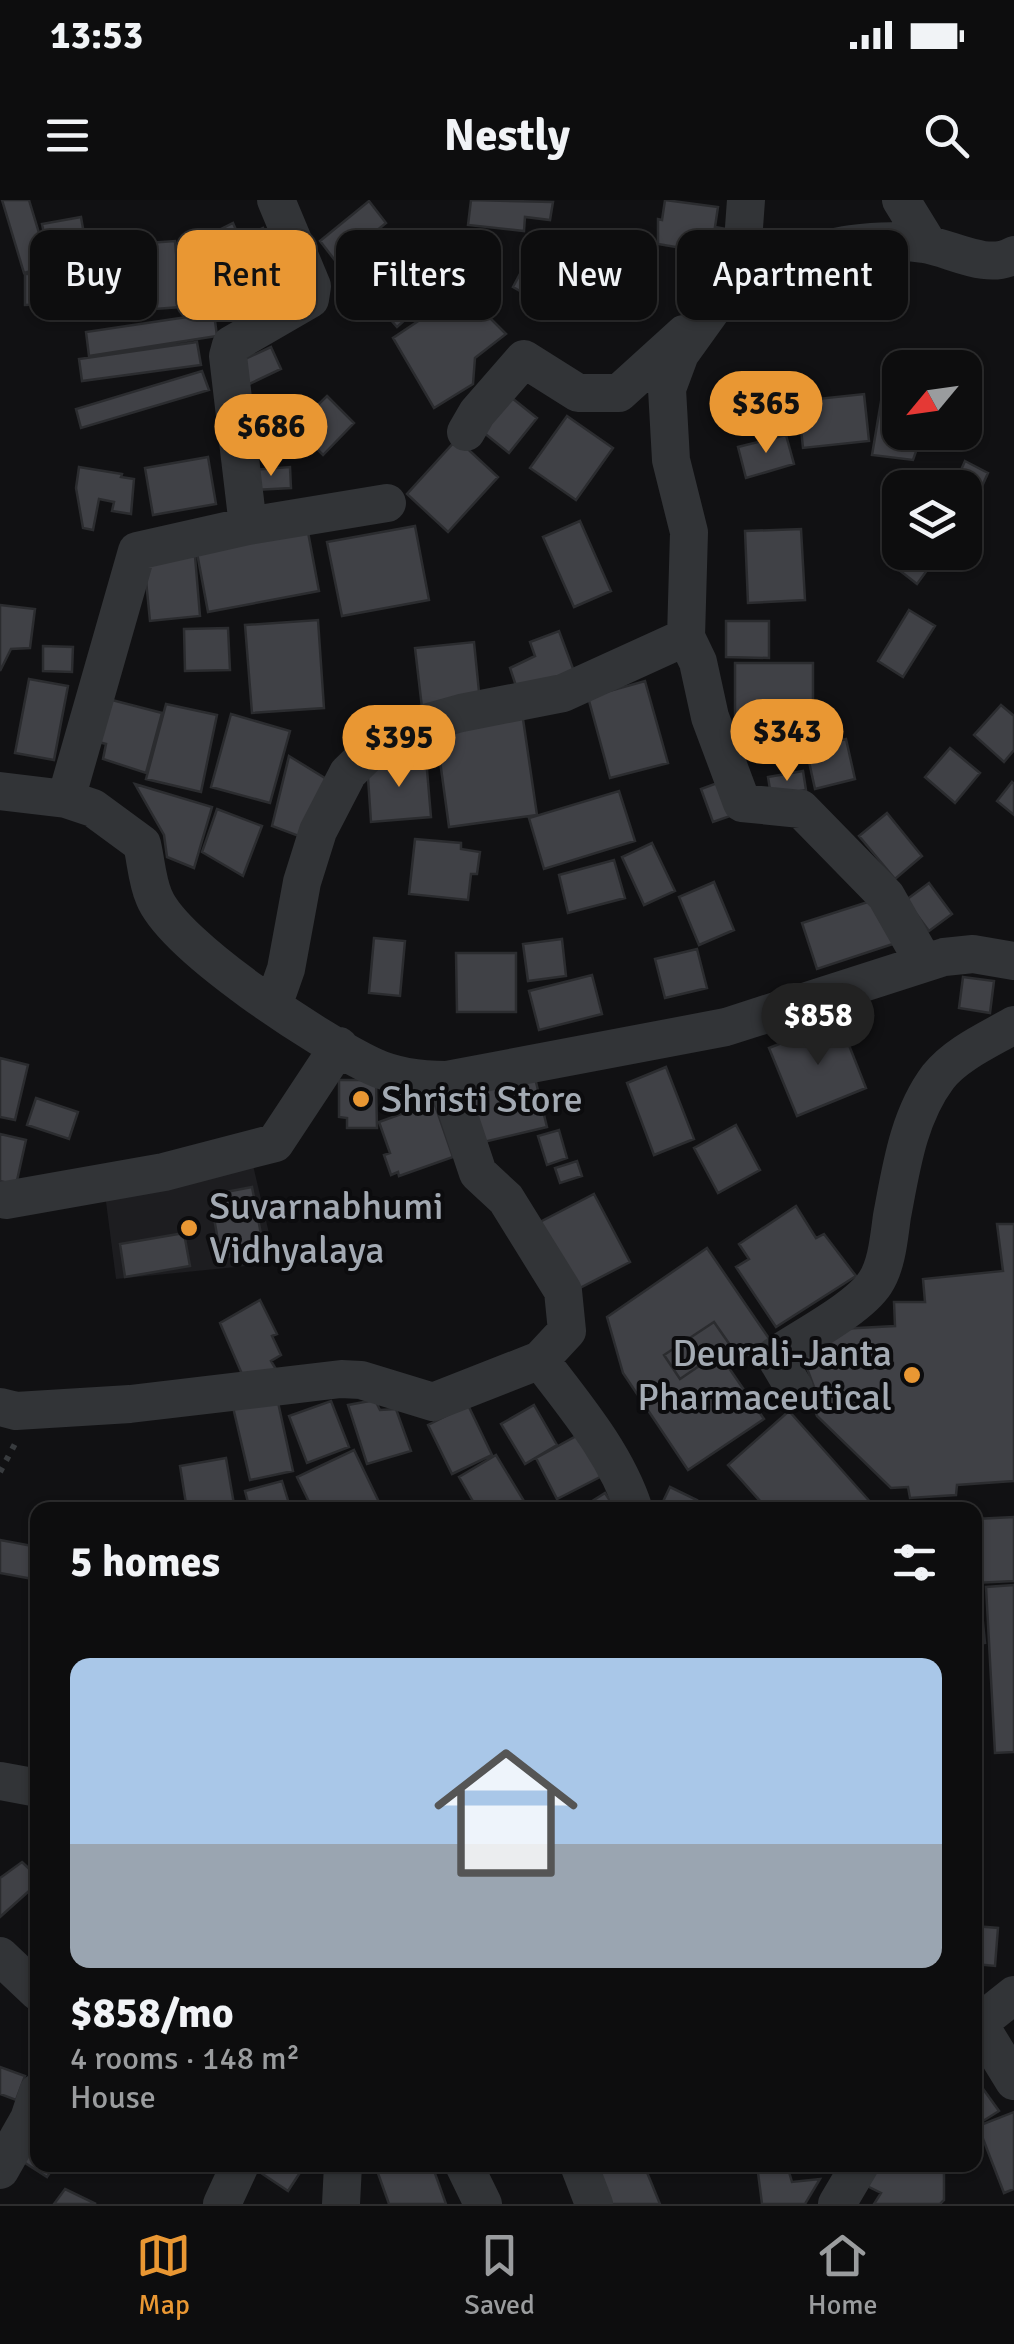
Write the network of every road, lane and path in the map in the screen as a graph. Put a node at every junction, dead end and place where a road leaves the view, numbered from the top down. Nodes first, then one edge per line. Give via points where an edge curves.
1 (276, 200) edge
2 (746, 200) edge
3 (901, 200) edge
4 (744, 230) edge
5 (908, 242) edge
6 (928, 244) junction
7 (1014, 255) edge
8 (700, 320) edge
9 (704, 320) edge
10 (466, 432) dead end
11 (387, 503) dead end
12 (248, 526) junction
13 (686, 637) junction
14 (0, 790) edge
15 (66, 800) junction
16 (923, 961) junction
17 (1014, 961) edge
18 (273, 1006) junction
19 (1014, 1025) edge
20 (339, 1046) junction
21 (447, 1080) junction
22 (6, 1200) dead end
23 (540, 1360) junction
24 (794, 1388) dead end
25 (0, 1406) edge
26 (632, 1502) edge
27 (0, 1781) edge
28 (30, 1787) edge
29 (0, 1956) edge
30 (30, 1984) edge
31 (1014, 1995) edge
32 (982, 2021) edge
33 (982, 2033) edge
34 (1014, 2081) edge
35 (30, 2117) edge
36 (0, 2170) edge
37 (237, 2172) edge
38 (343, 2172) edge
39 (467, 2172) edge
40 (581, 2172) edge
41 (856, 2172) edge
42 (222, 2204) edge
43 (341, 2204) edge
44 (482, 2204) edge
45 (594, 2204) edge
46 (836, 2204) edge

1 - 12 street via 312,286 310,299 231,345 228,356
2 - 4 street
3 - 6 street
5 - 6 street
6 - 7 street via 959,256
8 - 10 street via 618,393 578,393 524,358
9 - 13 street via 667,388 671,460 689,532
11 - 12 street
12 - 15 street via 137,551
13 - 16 street via 742,803 801,808 886,896
13 - 18 street via 562,694 389,733 348,773 318,830
14 - 15 street
15 - 18 street via 93,808 142,844 154,899 188,942
16 - 17 street via 973,954
16 - 21 street via 726,1027
18 - 20 street
19 - 24 street via 938,1076 904,1152 875,1283 775,1356
20 - 21 street via 374,1067
20 - 22 street via 275,1143 164,1172
21 - 23 street via 478,1173 506,1198 563,1292 567,1331
23 - 25 street via 433,1402 340,1379 130,1404 16,1411
23 - 26 street via 586,1421
27 - 28 street
29 - 30 street
31 - 32 street
33 - 34 street
35 - 36 street
37 - 42 street
38 - 43 street
39 - 44 street
40 - 45 street
41 - 46 street

